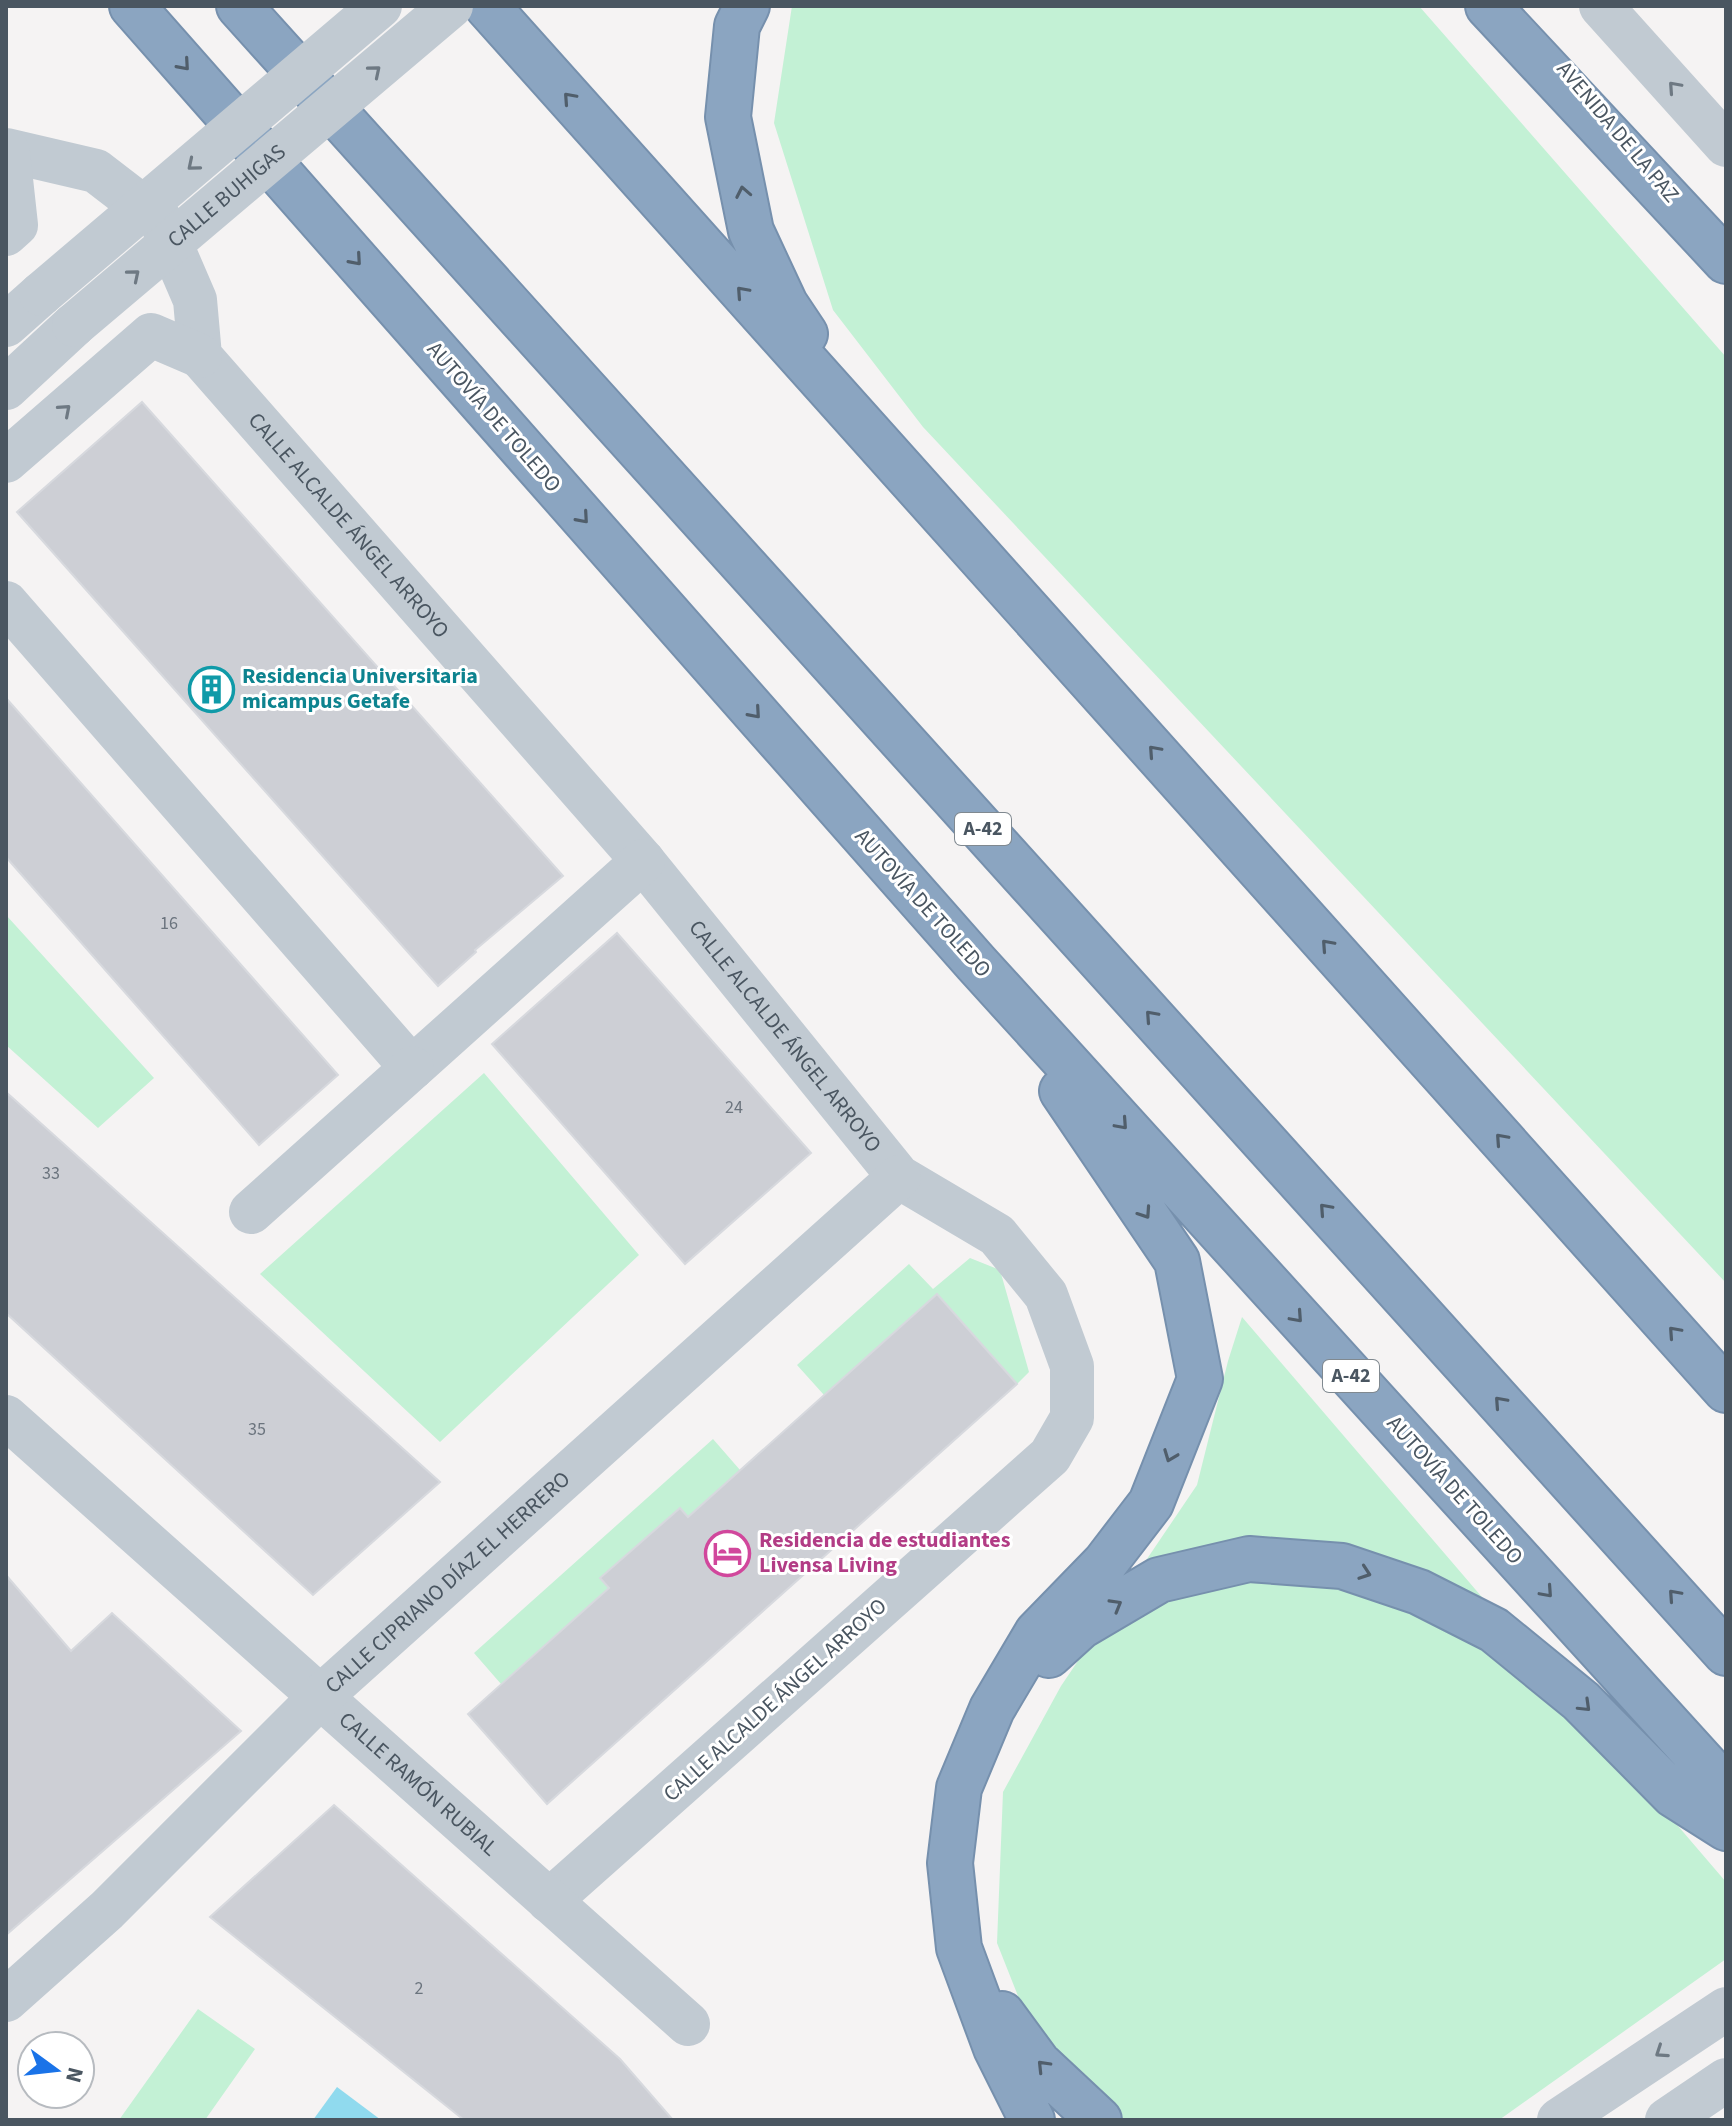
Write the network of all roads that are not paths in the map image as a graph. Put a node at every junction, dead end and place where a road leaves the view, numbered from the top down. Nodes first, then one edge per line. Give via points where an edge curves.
1 (132, 6) edge
2 (239, 6) edge
3 (380, 6) edge
4 (451, 6) edge
5 (487, 6) edge
6 (747, 6) edge
7 (1488, 6) edge
8 (1510, 6) edge
9 (1601, 6) edge
10 (1726, 145) edge
11 (7, 151) edge
12 (6, 234) edge
13 (1726, 260) edge
14 (6, 325) edge
15 (200, 356) junction
16 (6, 388) edge
17 (869, 433) junction
18 (6, 461) edge
19 (6, 603) edge
20 (643, 861) junction
21 (976, 963) junction
22 (412, 1068) junction
23 (899, 1177) junction
24 (251, 1212) dead end
25 (1726, 1390) edge
26 (6, 1417) edge
27 (1726, 1653) edge
28 (320, 1697) junction
29 (992, 1709) junction
30 (1726, 1788) edge
31 (1726, 1828) edge
32 (549, 1901) junction
33 (959, 1948) junction
34 (6, 2000) edge
35 (1726, 2009) edge
36 (688, 2024) dead end
37 (1726, 2080) edge
38 (1032, 2120) edge
39 (1099, 2120) edge
40 (1559, 2120) edge
41 (1667, 2120) edge

1 -> 21 highway, AUTOVÍA DE TOLEDO / A-42
27 -> 2 highway, A-42
3 -> 14 street, CALLE BUHIGAS, bridge
16 -> 4 street, CALLE BUHIGAS, bridge
17 -> 5 highway
17 -> 6 highway via 785,304 751,231 728,117 737,26
7 - 13 highway
8 - 13 street, AVENIDA DE LA PAZ
10 -> 9 street
11 - 12 street via 16,225
11 - 15 street via 96,171 161,221 195,300
18 -> 15 street via 151,335
15 - 20 street, CALLE ALCALDE ÁNGEL ARROYO
25 -> 17 highway
19 - 22 street
20 - 22 street
20 - 23 street, CALLE ALCALDE ÁNGEL ARROYO
21 -> 29 highway via 1177,1261 1200,1379 1151,1503 1105,1563 1037,1633
21 -> 30 highway, AUTOVÍA DE TOLEDO / A-42
22 - 24 street
23 - 28 street, CALLE CIPRIANO DÍAZ EL HERRERO
23 - 32 street, CALLE ALCALDE ÁNGEL ARROYO via 997,1235 1046,1295 1072,1366 1072,1418 1050,1456
26 - 28 street, CALLE RAMÓN RUBIAL
28 - 32 street, CALLE RAMÓN RUBIAL
28 - 34 street, CALLE CIPRIANO DÍAZ EL HERRERO via 107,1910
29 -> 31 highway via 1081,1626 1159,1580 1249,1559 1342,1566 1419,1592 1494,1630 1581,1701 1674,1795
29 - 33 highway via 959,1788 950,1863
32 - 36 street, CALLE RAMÓN RUBIAL
33 - 38 highway via 996,2048
39 -> 33 highway via 1038,2063
35 -> 40 street
37 - 41 street

